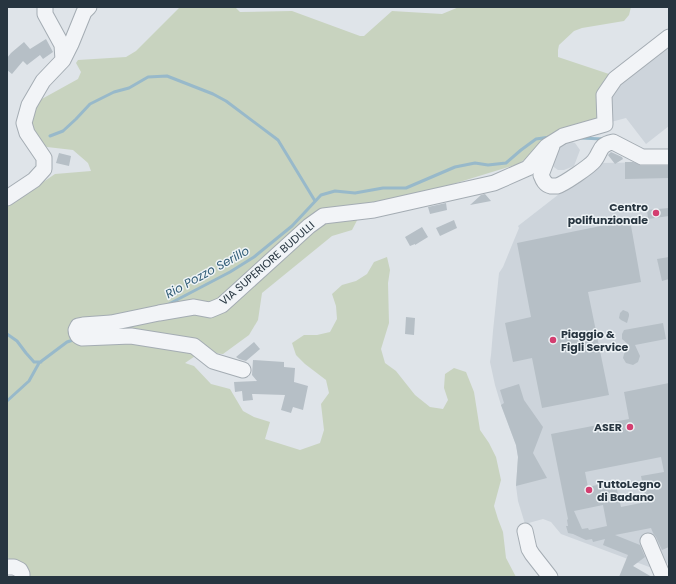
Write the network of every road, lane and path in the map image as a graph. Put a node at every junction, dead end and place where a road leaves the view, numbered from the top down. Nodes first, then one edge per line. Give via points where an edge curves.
1 (45, 7) edge
2 (89, 7) edge
3 (669, 37) edge
4 (63, 60) junction
5 (554, 142) junction
6 (669, 157) edge
7 (7, 198) edge
8 (243, 370) dead end
9 (524, 530) dead end
10 (648, 541) dead end
11 (7, 567) edge
12 (22, 577) edge
13 (550, 577) edge
14 (667, 577) edge

1 - 4 street via 45,14 62,46
2 - 4 street via 84,12
3 - 5 street via 615,80 604,95 604,124 563,136
4 - 7 street via 43,81 29,105 24,123 27,133 44,158 44,169 34,180
5 - 6 street via 541,175 548,185 552,186 558,186 589,165 601,147 607,143 613,142 642,157
5 - 8 street, VIA SUPERIORE BUDULLI via 547,146 528,168 494,183 374,210 323,216 222,305 210,310 194,307 111,323 83,325 78,326 76,330 78,337 82,338 131,336 194,346 213,361
9 - 13 street via 529,549
10 - 14 street via 662,574
11 - 12 street via 20,570

